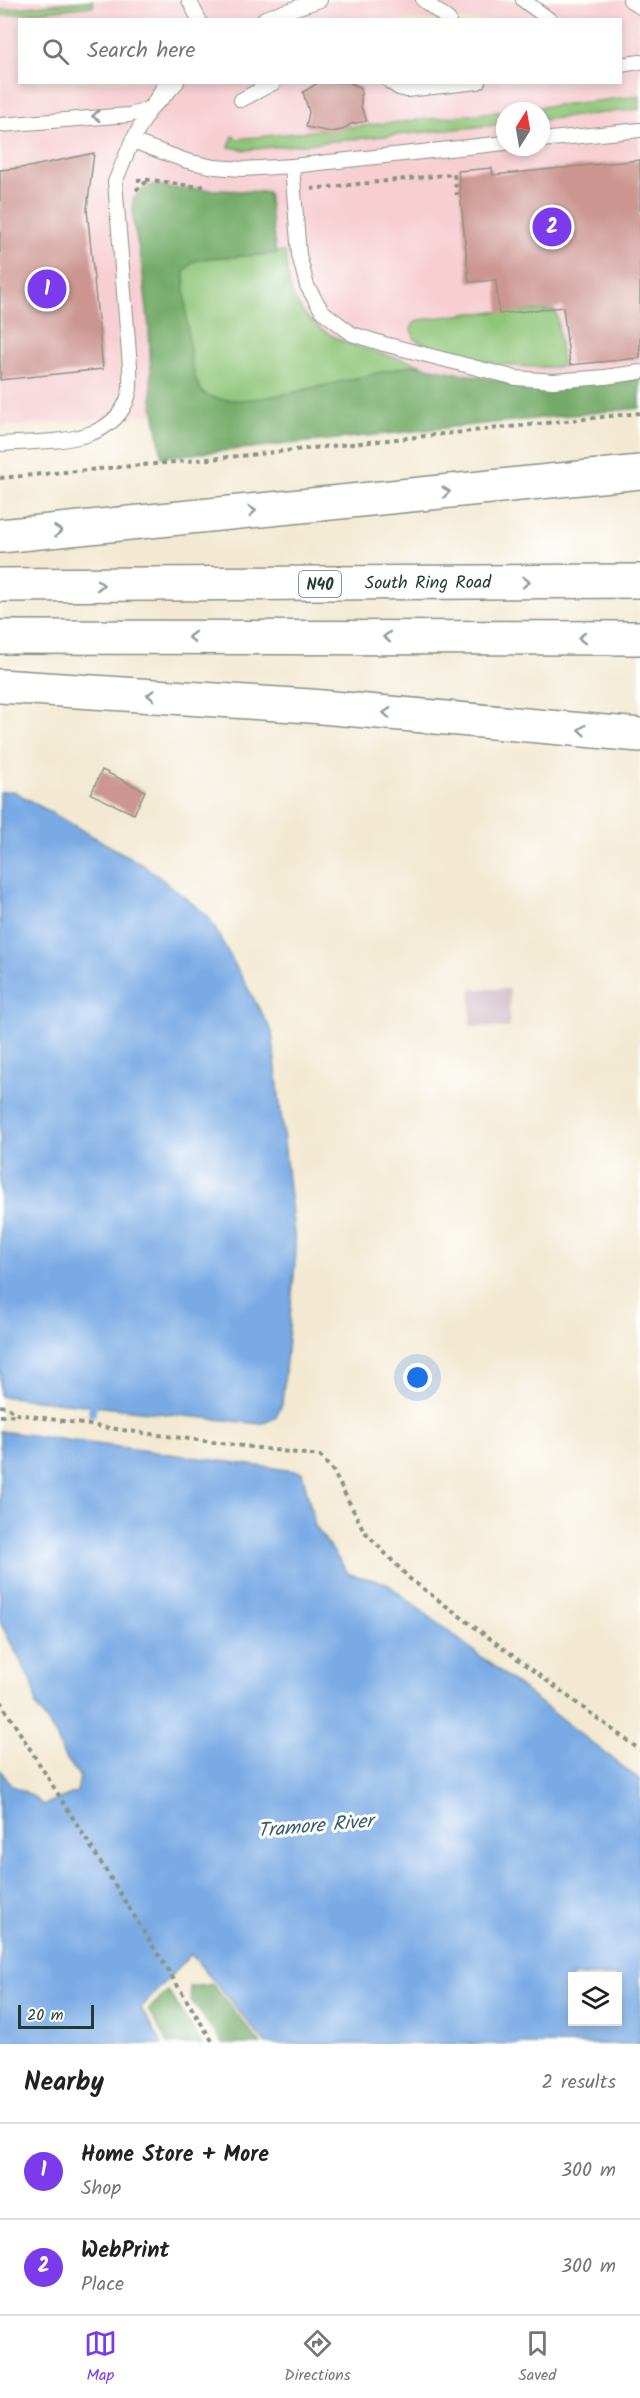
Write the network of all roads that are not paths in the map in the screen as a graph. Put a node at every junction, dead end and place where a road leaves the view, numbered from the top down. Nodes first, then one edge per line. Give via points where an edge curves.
1 (274, 0) edge
2 (320, 0) edge
3 (423, 0) edge
4 (523, 0) edge
5 (630, 0) edge
6 (640, 7) edge
7 (265, 18) edge
8 (268, 18) edge
9 (446, 18) edge
10 (547, 18) edge
11 (640, 62) edge
12 (622, 65) edge
13 (165, 84) edge
14 (175, 84) edge
15 (271, 84) edge
16 (394, 84) edge
17 (460, 84) edge
18 (241, 100) dead end
19 (153, 107) junction
20 (0, 125) edge
21 (640, 130) edge
22 (550, 139) edge
23 (132, 141) junction
24 (496, 144) edge
25 (292, 166) junction
26 (640, 372) edge
27 (0, 444) edge
28 (640, 472) edge
29 (0, 536) edge
30 (640, 581) edge
31 (0, 585) edge
32 (0, 637) edge
33 (640, 638) edge
34 (0, 684) edge
35 (640, 735) edge

1 - 7 lane
2 - 8 lane
3 - 9 lane
4 - 10 lane
5 - 6 lane
11 - 12 lane
13 - 19 lane
14 - 19 lane
15 - 18 lane
16 - 17 lane via 407,90
19 -> 20 lane via 129,115
19 - 23 lane
21 - 22 lane
23 - 25 lane via 214,167
23 - 27 lane via 114,192 130,366 129,392 123,409 112,423 83,437
24 - 25 lane
25 - 26 lane via 299,255 307,286 322,311 352,334 516,378 553,381
29 -> 28 highway
31 -> 30 highway, South Ring Road / N40
33 -> 32 highway
35 -> 34 highway

